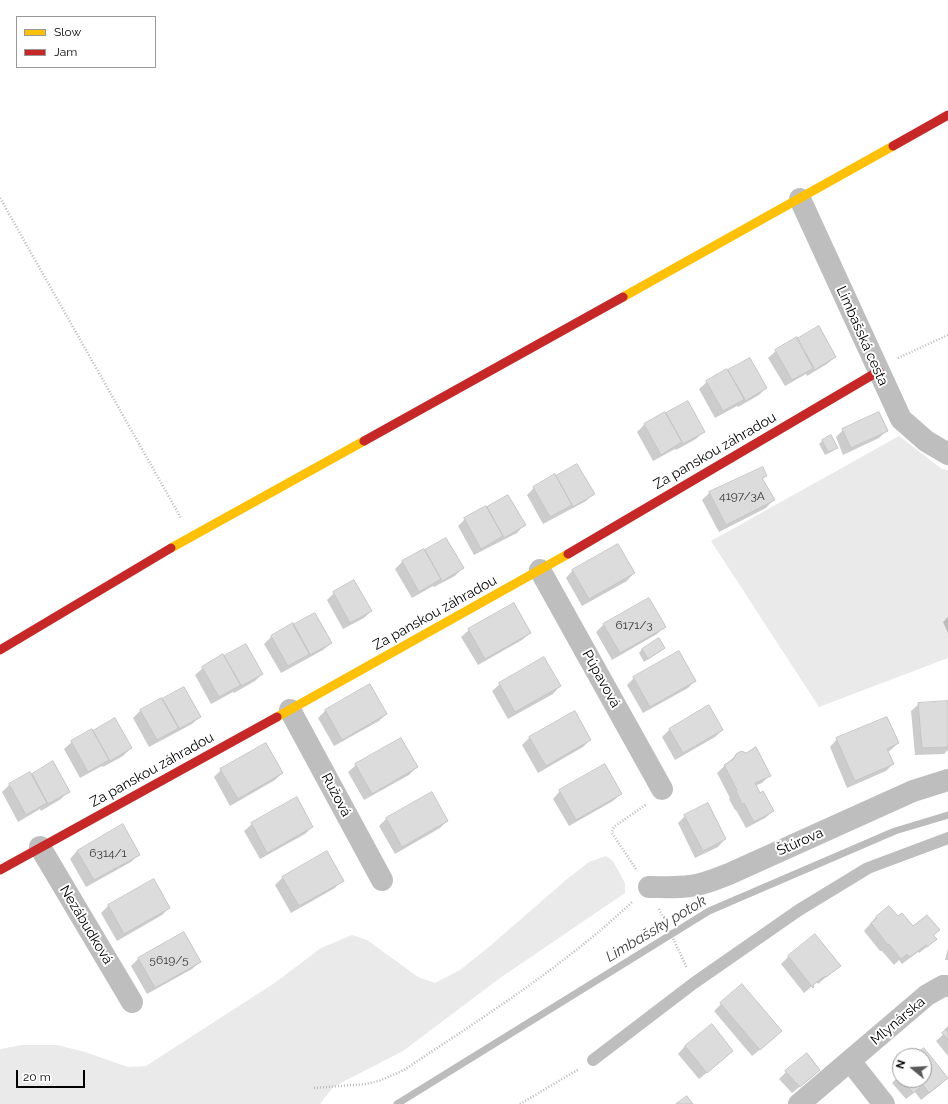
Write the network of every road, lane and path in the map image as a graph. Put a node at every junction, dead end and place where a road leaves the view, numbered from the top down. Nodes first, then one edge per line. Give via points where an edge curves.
1 (948, 115) edge
2 (0, 198) edge
3 (800, 199) junction
4 (948, 335) edge
5 (878, 370) junction
6 (948, 454) edge
7 (192, 536) junction
8 (540, 570) junction
9 (0, 650) edge
10 (290, 710) junction
11 (948, 780) edge
12 (662, 789) joint
13 (948, 838) edge
14 (40, 847) junction
15 (0, 870) edge
16 (382, 880) dead end
17 (649, 887) junction
18 (685, 963) dead end
19 (948, 986) edge
20 (132, 1002) dead end
21 (593, 1060) joint
22 (850, 1061) junction
23 (314, 1088) dead end
24 (520, 1104) edge
25 (798, 1104) edge
26 (884, 1104) edge

1 - 3 street
2 - 7 path
3 - 5 street, Limbašská cesta
3 - 7 street
4 - 5 path
5 - 6 street, Limbašská cesta via 901,420 926,441
5 - 8 street, Za panskou záhradou
7 - 9 street
8 - 10 street, Za panskou záhradou
8 - 12 street, Púpavová
10 - 14 street, Za panskou záhradou
10 - 16 street, Ružová
11 - 17 street, Štúrova via 913,791 729,874 691,886
12 - 17 path via 652,800 615,826 612,833
13 - 21 lane via 868,868 799,910 694,983
14 - 15 street, Za panskou záhradou
14 - 20 street, Nezábudková
17 - 18 path
17 - 23 path via 547,973 404,1070 365,1084
19 - 22 street, Mlynárska via 943,986 928,995
21 - 24 path
22 - 25 street, Mlynárska
22 - 26 street

